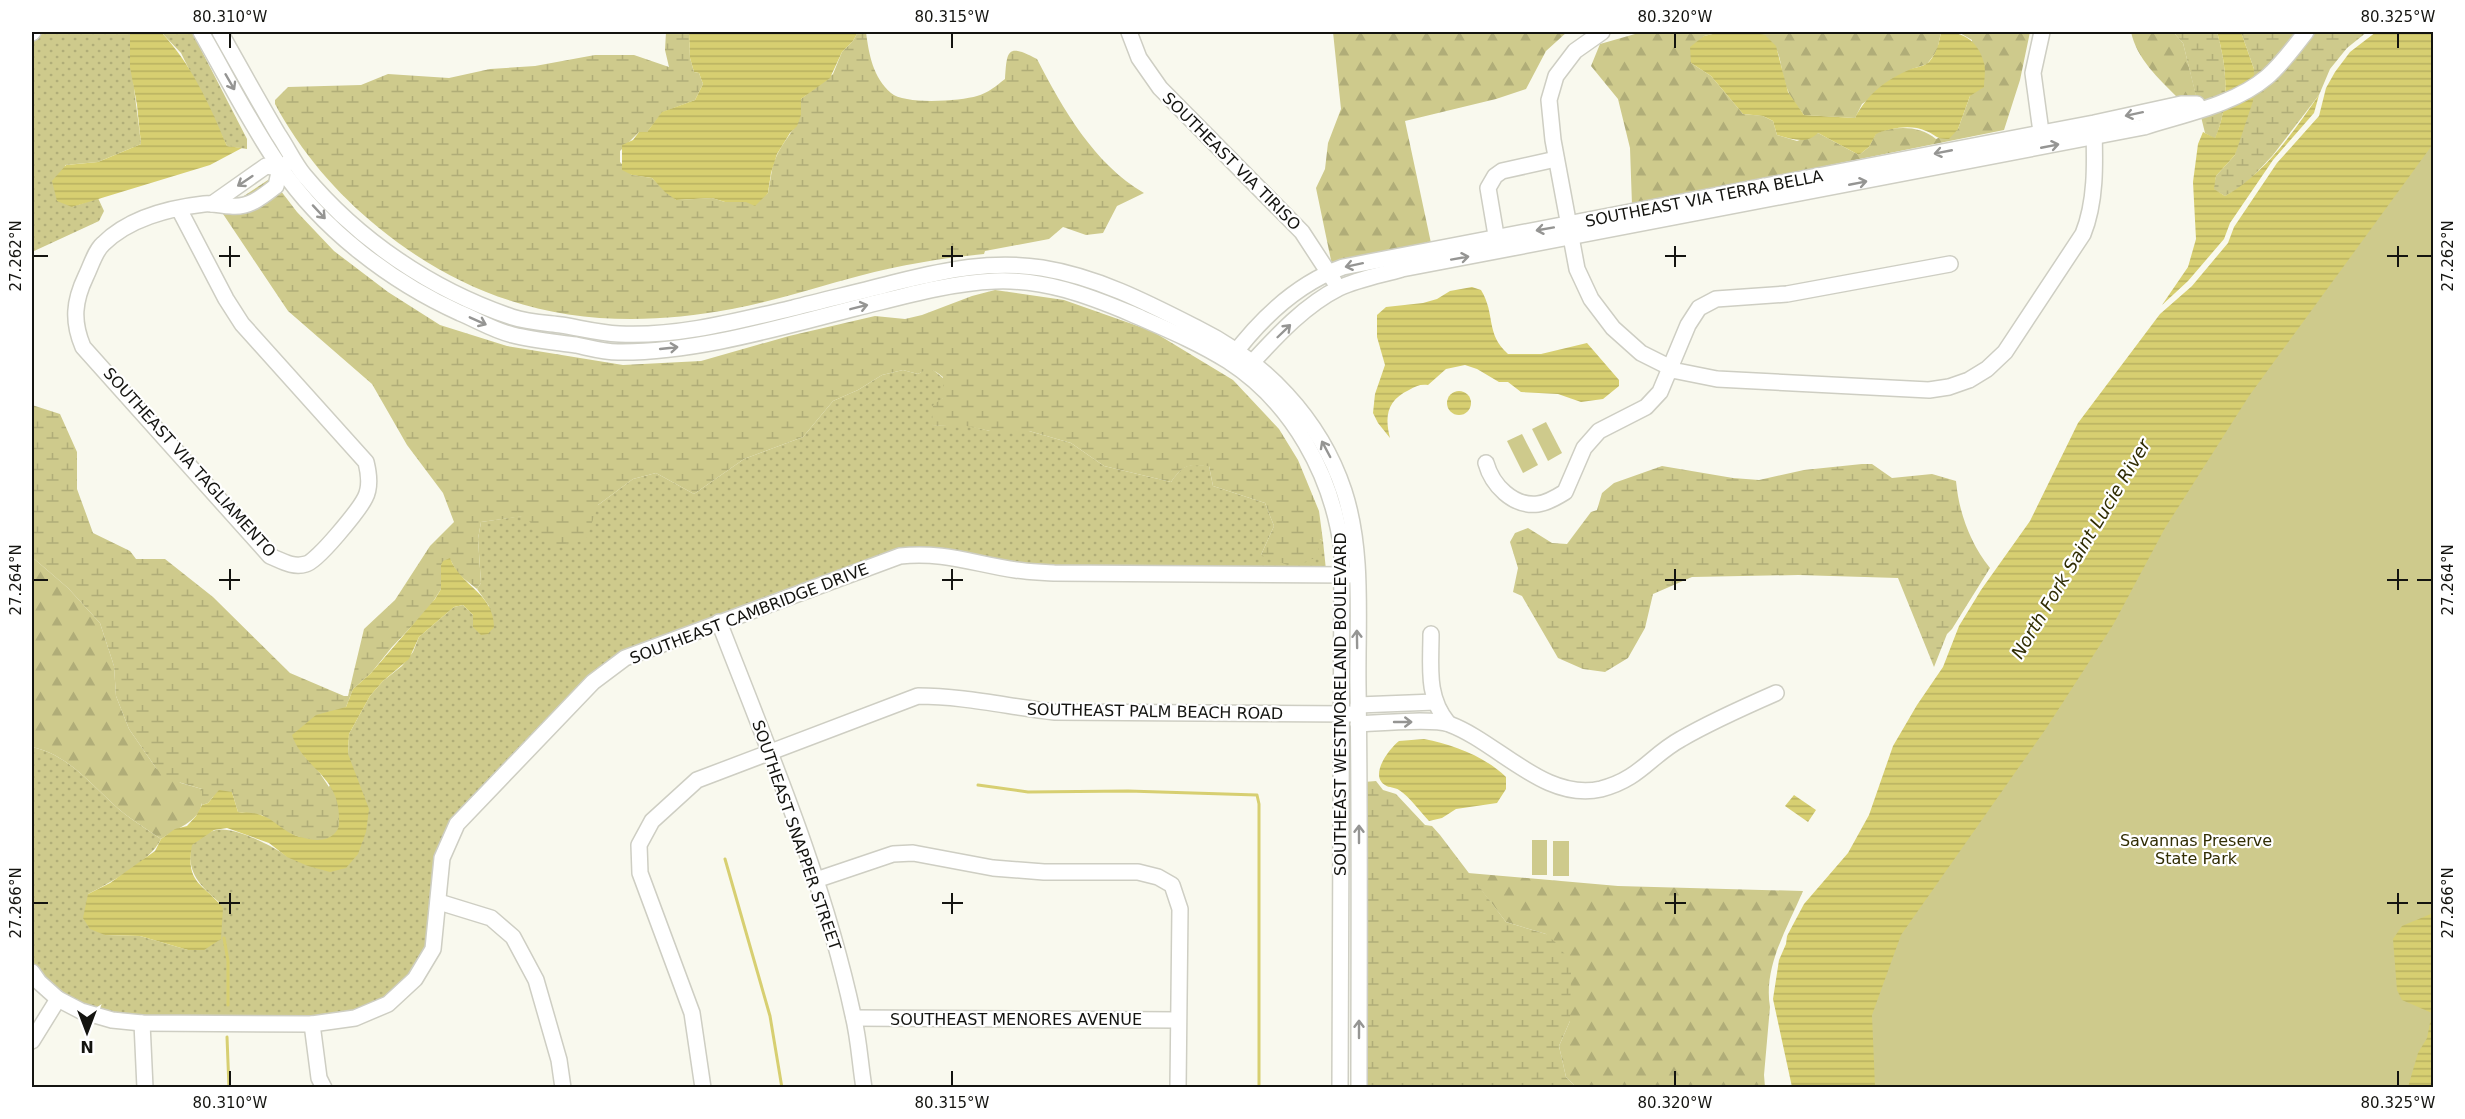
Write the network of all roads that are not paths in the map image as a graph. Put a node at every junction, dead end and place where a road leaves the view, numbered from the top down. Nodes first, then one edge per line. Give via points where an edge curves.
1 (201, 32) edge
2 (220, 32) edge
3 (1129, 32) edge
4 (1602, 32) edge
5 (2042, 32) edge
6 (2306, 32) edge
7 (2094, 130) junction
8 (2041, 132) junction
9 (294, 158) junction
10 (1556, 159) junction
11 (280, 168) junction
12 (212, 204) junction
13 (179, 209) junction
14 (1570, 231) junction
15 (1497, 244) junction
16 (1950, 264) dead end
17 (1329, 272) junction
18 (1339, 288) junction
19 (1233, 356) junction
20 (1248, 367) junction
21 (1670, 368) junction
22 (1485, 463) dead end
23 (1349, 575) junction
24 (719, 622) junction
25 (1431, 634) dead end
26 (1776, 693) dead end
27 (1435, 702) junction
28 (1342, 714) junction
29 (1358, 714) junction
30 (1448, 723) junction
31 (769, 752) junction
32 (816, 880) junction
33 (439, 902) junction
34 (32, 972) edge
35 (58, 999) junction
36 (854, 1018) junction
37 (1178, 1020) junction
38 (142, 1023) junction
39 (312, 1024) junction
40 (32, 1041) edge
41 (145, 1088) edge
42 (324, 1088) edge
43 (563, 1088) edge
44 (702, 1088) edge
45 (864, 1088) edge
46 (1178, 1088) edge
47 (1340, 1088) edge
48 (1359, 1088) edge

1 -> 11 street, SOUTHEAST WESTMORELAND BOULEVARD
2 - 9 street, SOUTHEAST WESTMORELAND BOULEVARD
3 - 17 street, SOUTHEAST VIA TIRISO via 1139,58 1160,88 1302,231
4 - 10 street via 1575,51 1556,76 1549,100
5 - 8 street via 2033,74
6 - 7 street, SOUTHEAST VIA TERRA BELLA via 2267,77 2245,91 2144,127
7 - 8 street, SOUTHEAST VIA TERRA BELLA
14 -> 7 street, SOUTHEAST VIA TERRA BELLA
7 - 21 street via 2093,200 2083,234 2005,352 1969,380 1929,390 1717,379
8 -> 14 street, SOUTHEAST VIA TERRA BELLA
9 - 11 street, SOUTHEAST VIA TAGLIAMENTO
9 - 19 street, SOUTHEAST WESTMORELAND BOULEVARD via 302,173 377,246 435,284 515,318 619,334 677,331 759,316 968,266 1039,267 1097,282 1148,303
10 - 14 street
10 - 15 street via 1495,176 1488,188
11 -> 12 street, SOUTHEAST VIA TAGLIAMENTO via 266,166
11 - 12 street, SOUTHEAST VIA TAGLIAMENTO via 276,186 250,204
11 -> 19 street, SOUTHEAST WESTMORELAND BOULEVARD via 325,219 372,261 428,299 510,334 616,352 674,348 757,334 934,289 998,280 1037,283 1085,295
12 - 13 street, SOUTHEAST VIA TAGLIAMENTO
13 - 13 street, SOUTHEAST VIA TAGLIAMENTO via 123,228 101,245 80,288 76,329 83,346 270,556 290,565 307,564 319,557 366,498 370,478 366,462 242,324
14 - 15 street, SOUTHEAST VIA TERRA BELLA
14 - 21 street via 1577,269 1613,328 1641,353
15 -> 17 street, SOUTHEAST VIA TERRA BELLA
18 -> 15 street, SOUTHEAST VIA TERRA BELLA
16 - 21 street via 1778,296 1716,299 1699,308
17 - 18 street, SOUTHEAST VIA TIRISO
17 - 19 street, SOUTHEAST VIA TERRA BELLA via 1276,307
20 -> 18 street, SOUTHEAST VIA TERRA BELLA via 1306,309
19 - 20 street, SOUTHEAST WESTMORELAND BOULEVARD
20 - 23 street, SOUTHEAST WESTMORELAND BOULEVARD via 1305,440 1318,466 1331,495
21 - 22 street via 1660,392 1646,407 1599,431 1584,448 1565,492 1554,498 1539,504 1509,496 1489,476
23 - 24 street, SOUTHEAST CAMBRIDGE DRIVE via 1054,573 924,553 900,555
23 - 28 street, SOUTHEAST WESTMORELAND BOULEVARD
29 -> 23 street, SOUTHEAST WESTMORELAND BOULEVARD
24 - 31 street, SOUTHEAST SNAPPER STREET
24 - 33 street, SOUTHEAST CAMBRIDGE DRIVE via 625,658 593,682 457,824 442,858
25 - 27 street via 1430,677
26 - 30 street via 1682,738 1629,779 1592,790 1574,790 1544,781
27 - 29 street
27 - 30 street
28 - 29 street, SOUTHEAST PALM BEACH ROAD
28 - 31 street, SOUTHEAST PALM BEACH ROAD via 1056,712 918,696
28 - 47 street, SOUTHEAST WESTMORELAND BOULEVARD
29 -> 30 street
48 -> 29 street, SOUTHEAST WESTMORELAND BOULEVARD
31 - 32 street, SOUTHEAST SNAPPER STREET
31 - 44 street, SOUTHEAST PALM BEACH ROAD via 697,780 652,821 639,845 640,873 692,1013
32 - 36 street, SOUTHEAST SNAPPER STREET
32 - 37 street via 893,854 993,868 1138,872 1158,877 1172,885 1180,909
33 - 39 street, SOUTHEAST CAMBRIDGE DRIVE via 433,949 415,979 388,1004 355,1018
33 - 43 street via 490,918 513,937 536,980
34 - 35 street, SOUTHEAST CAMBRIDGE DRIVE
35 - 38 street, SOUTHEAST CAMBRIDGE DRIVE via 112,1020
35 - 40 street
36 - 37 street, SOUTHEAST MENORES AVENUE
36 - 45 street, SOUTHEAST SNAPPER STREET
37 - 46 street
38 - 39 street, SOUTHEAST CAMBRIDGE DRIVE
38 - 41 street
39 - 42 street

